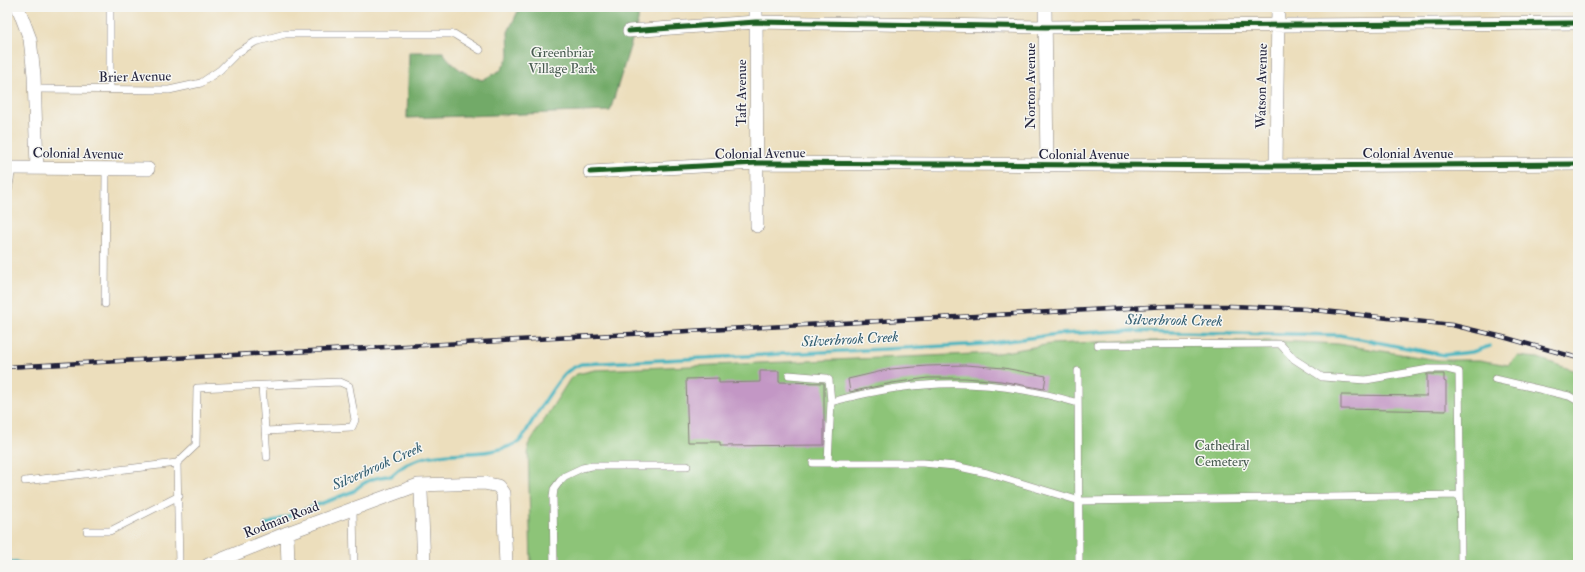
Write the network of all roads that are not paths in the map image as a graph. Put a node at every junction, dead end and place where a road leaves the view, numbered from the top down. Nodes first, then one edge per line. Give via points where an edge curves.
1 (18, 7) edge
2 (110, 7) edge
3 (756, 7) edge
4 (1045, 7) edge
5 (1278, 7) edge
6 (756, 22) junction
7 (1578, 23) edge
8 (1278, 26) junction
9 (1046, 27) junction
10 (629, 31) dead end
11 (480, 50) dead end
12 (33, 89) junction
13 (110, 89) junction
14 (757, 163) junction
15 (1578, 164) edge
16 (1047, 166) junction
17 (1276, 166) junction
18 (9, 168) edge
19 (36, 168) junction
20 (106, 169) junction
21 (148, 169) dead end
22 (590, 172) dead end
23 (7, 197) edge
24 (757, 226) dead end
25 (105, 304) dead end
26 (1098, 345) dead end
27 (1078, 371) dead end
28 (788, 375) dead end
29 (1494, 379) dead end
30 (262, 386) junction
31 (1578, 401) edge
32 (830, 402) junction
33 (1078, 403) junction
34 (265, 431) junction
35 (267, 458) dead end
36 (828, 462) junction
37 (177, 463) junction
38 (812, 463) dead end
39 (687, 466) dead end
40 (25, 481) dead end
41 (418, 485) junction
42 (1460, 495) junction
43 (179, 496) junction
44 (1080, 501) junction
45 (353, 510) junction
46 (87, 531) dead end
47 (287, 533) junction
48 (179, 565) edge
49 (208, 565) edge
50 (288, 565) edge
51 (354, 565) edge
52 (424, 565) edge
53 (506, 565) edge
54 (554, 565) edge
55 (1079, 565) edge
56 (1460, 565) edge

1 - 12 street via 30,40
2 - 13 lane
3 - 6 street, Taft Avenue
4 - 9 street, Norton Avenue
5 - 8 street, Watson Avenue
6 - 9 street
6 - 10 street
6 - 14 street, Taft Avenue
7 - 8 street
8 - 9 street
8 - 17 street, Watson Avenue
9 - 16 street, Norton Avenue
11 - 13 lane, Brier Avenue via 454,34 285,34 255,42 201,82 169,90
12 - 13 lane, Brier Avenue
12 - 19 street
14 - 16 street, Colonial Avenue
14 - 22 street, Colonial Avenue
14 - 24 street, Taft Avenue
15 - 17 street, Colonial Avenue
16 - 17 street, Colonial Avenue
18 - 19 street, Colonial Avenue
18 - 23 lane
19 - 20 street, Colonial Avenue
20 - 21 street, Colonial Avenue
20 - 25 lane
26 - 42 lane via 1280,344 1294,359 1322,377 1366,380 1429,369 1459,372
27 - 33 lane
28 - 32 lane via 826,378 830,384
29 - 31 lane via 1570,396
30 - 34 lane
30 - 34 lane via 340,382 348,386 355,420 352,428
30 - 37 lane via 197,388 196,445
32 - 33 lane via 901,386 956,383 1013,387 1046,393
32 - 36 lane
33 - 44 lane
34 - 35 lane
36 - 38 lane
36 - 44 lane via 955,466
37 - 40 lane
37 - 43 lane
39 - 54 lane via 592,466 565,476 554,489 553,497
41 - 45 street, Rodman Road
41 - 52 street via 421,492
41 - 53 street, Rodman Road via 484,483 498,486 504,499
42 - 44 lane
42 - 56 lane
43 - 46 lane via 110,531
43 - 48 lane
44 - 55 lane
45 - 47 street, Rodman Road
45 - 51 lane
47 - 49 street, Rodman Road
47 - 50 street

